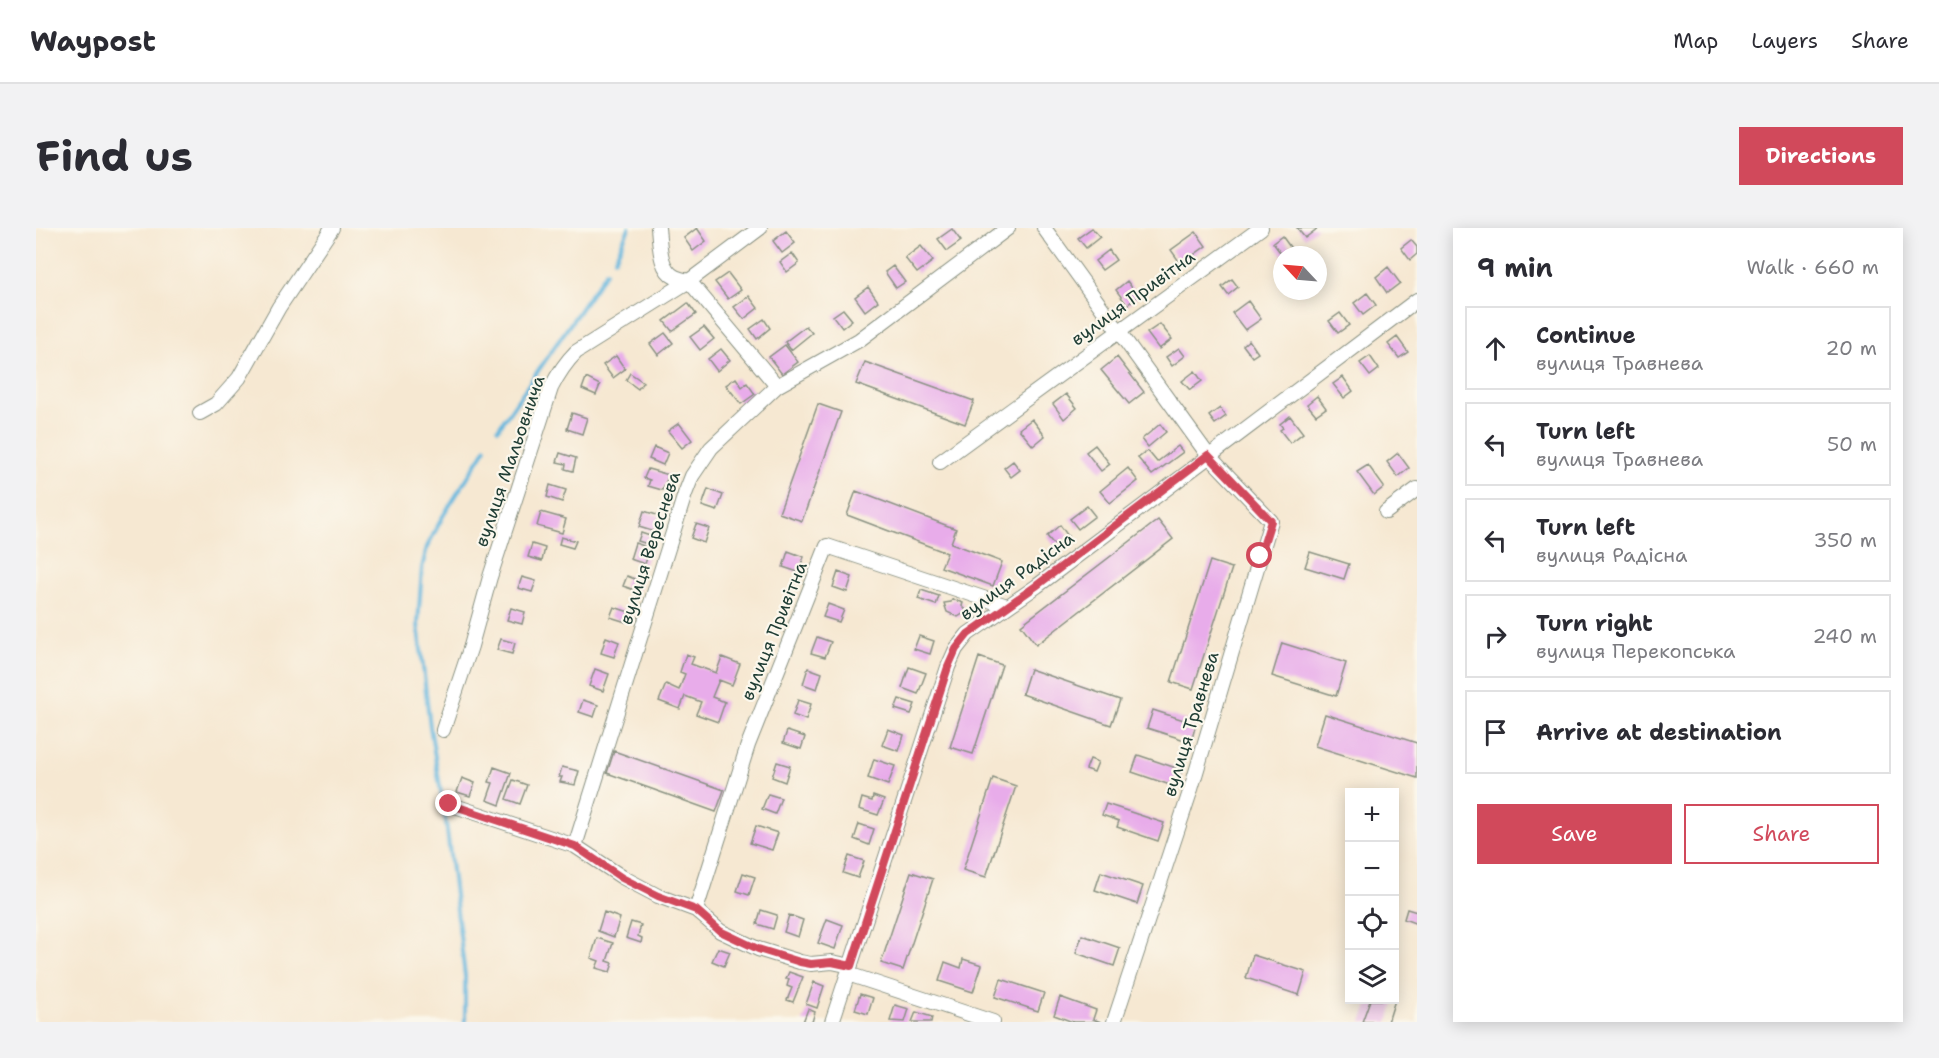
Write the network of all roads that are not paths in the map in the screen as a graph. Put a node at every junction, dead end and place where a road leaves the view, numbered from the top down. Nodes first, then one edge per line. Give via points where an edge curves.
1 (333, 228) edge
2 (658, 228) edge
3 (760, 228) edge
4 (1008, 228) edge
5 (1044, 228) edge
6 (1261, 228) edge
7 (689, 281) junction
8 (1417, 300) edge
9 (1117, 331) junction
10 (777, 386) junction
11 (200, 413) dead end
12 (1208, 455) junction
13 (940, 462) dead end
14 (1417, 489) edge
15 (1386, 512) dead end
16 (1007, 606) junction
17 (444, 730) dead end
18 (449, 804) dead end
19 (575, 846) junction
20 (696, 910) junction
21 (849, 970) junction
22 (988, 1021) edge
23 (832, 1022) edge
24 (1114, 1022) edge

1 - 11 street via 279,307 239,378 216,404
2 - 7 street via 665,267 673,276
3 - 7 street, вулиця Мальовнича
4 - 10 street, вулиця Вереснева via 859,340
5 - 9 street
6 - 9 street, вулиця Привітна
7 - 10 street
7 - 17 street, вулиця Мальовнича via 576,352 558,373
8 - 12 street, вулиця Радісна
9 - 12 street
9 - 13 street, вулиця Привітна
10 - 19 street, вулиця Вереснева via 711,448 692,476
12 - 16 street, вулиця Радісна
12 - 24 street, вулиця Травнева via 1271,521 1191,789
14 - 15 street
16 - 20 street, вулиця Привітна via 827,546 748,745
16 - 21 street, вулиця Радісна via 968,634 948,667
18 - 19 street
19 - 20 street via 622,878
20 - 21 street via 720,931 758,949 811,964 832,962
21 - 22 street
21 - 23 street, вулиця Радісна

